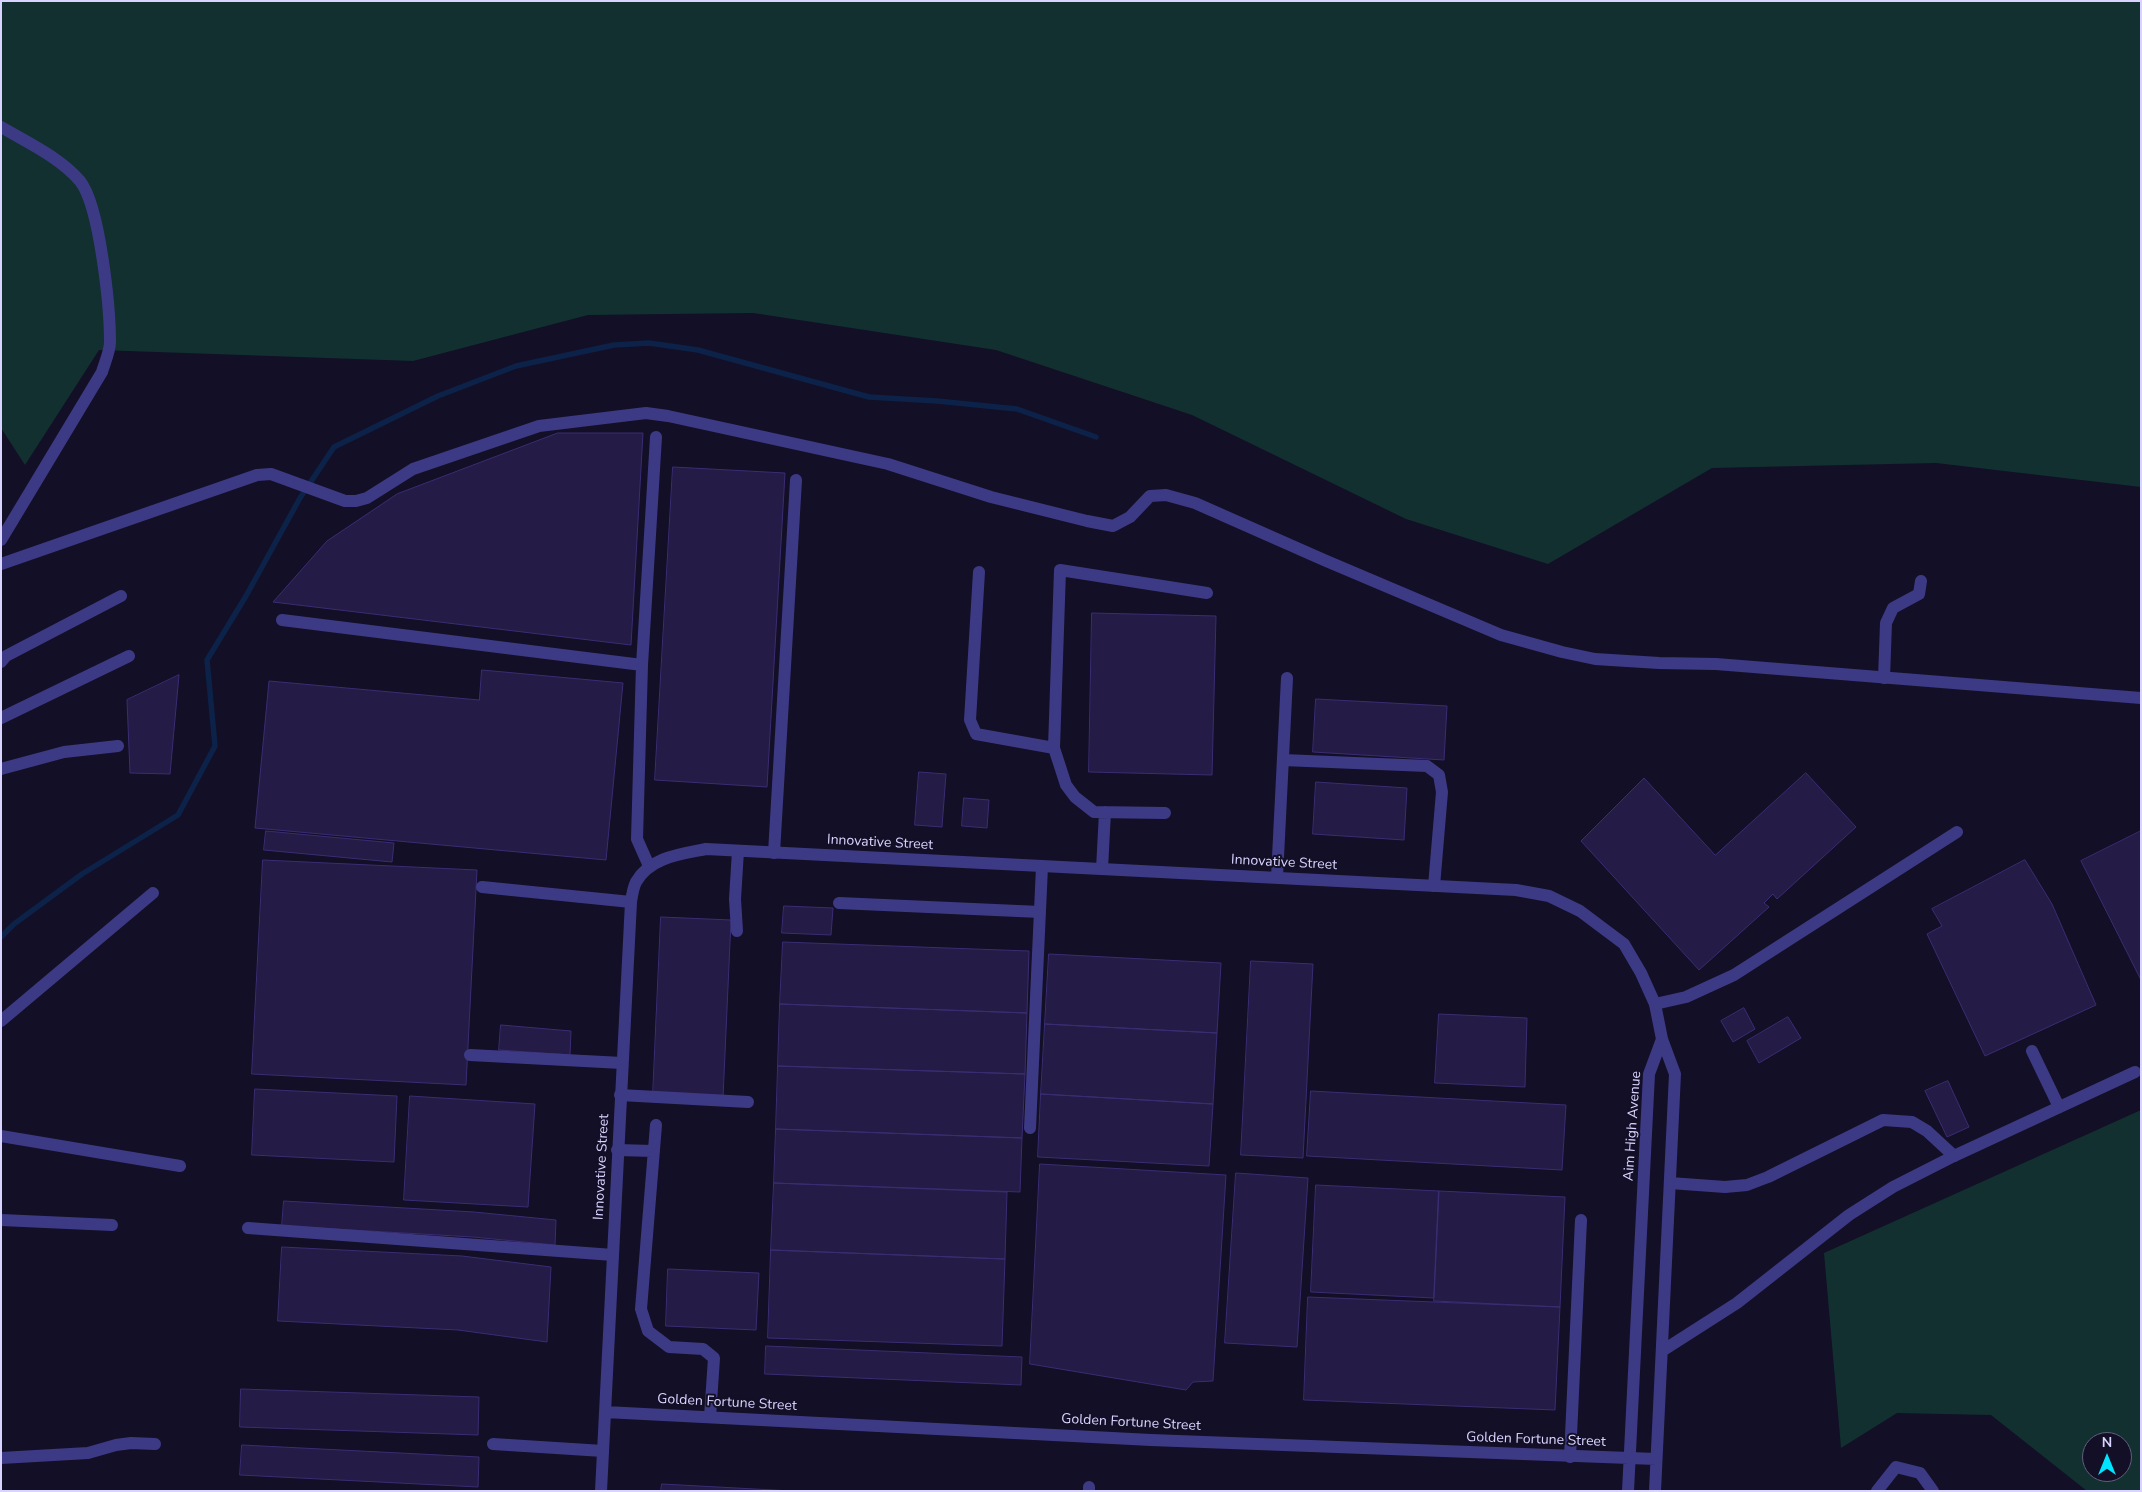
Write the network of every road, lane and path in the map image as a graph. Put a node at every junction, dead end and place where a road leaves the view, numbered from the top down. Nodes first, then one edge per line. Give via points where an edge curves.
1 (1, 127) edge
2 (656, 437) dead end
3 (796, 480) dead end
4 (1, 540) edge
5 (1, 564) edge
6 (979, 572) dead end
7 (1921, 581) dead end
8 (1207, 593) dead end
9 (121, 596) dead end
10 (282, 620) dead end
11 (130, 656) dead end
12 (1, 662) edge
13 (642, 664) junction
14 (1287, 678) dead end
15 (1884, 678) junction
16 (2141, 698) edge
17 (1, 718) edge
18 (118, 746) dead end
19 (1054, 748) junction
20 (1283, 760) junction
21 (1, 769) edge
22 (1105, 812) junction
23 (1165, 813) dead end
24 (1957, 832) dead end
25 (738, 851) junction
26 (774, 853) junction
27 (650, 866) junction
28 (1042, 866) junction
29 (1102, 869) junction
30 (1276, 877) junction
31 (1434, 886) junction
32 (482, 887) dead end
33 (153, 893) dead end
34 (631, 902) junction
35 (839, 902) dead end
36 (1040, 912) junction
37 (737, 931) dead end
38 (1655, 1004) junction
39 (1, 1021) edge
40 (1662, 1039) junction
41 (2032, 1051) dead end
42 (470, 1055) dead end
43 (622, 1063) junction
44 (2135, 1072) dead end
45 (620, 1095) junction
46 (748, 1102) dead end
47 (2059, 1108) junction
48 (656, 1125) dead end
49 (1030, 1128) dead end
50 (1, 1136) edge
51 (617, 1150) junction
52 (653, 1151) junction
53 (1954, 1156) junction
54 (180, 1166) dead end
55 (1670, 1183) junction
56 (1, 1220) edge
57 (1581, 1220) dead end
58 (112, 1225) dead end
59 (248, 1228) dead end
60 (613, 1255) junction
61 (1662, 1351) junction
62 (605, 1412) junction
63 (710, 1417) junction
64 (155, 1444) dead end
65 (493, 1444) dead end
66 (603, 1450) junction
67 (1570, 1457) junction
68 (1, 1458) edge
69 (1631, 1458) junction
70 (1656, 1459) junction
71 (601, 1491) edge
72 (1628, 1491) edge
73 (1654, 1491) edge
74 (1877, 1491) edge
75 (1933, 1491) edge

1 - 4 street via 58,161 81,182 92,207 102,252 110,344 102,372
2 - 13 street
3 - 26 street
5 - 15 street via 257,475 272,474 345,501 356,501 367,498 413,469 539,426 646,413 888,464 990,497 1087,522 1113,526 1130,516 1150,496 1166,495 1195,503 1501,635 1562,652 1595,659 1716,664
6 - 19 street via 970,720 976,734
7 - 15 street via 1919,594 1893,608 1886,623
8 - 19 street via 1060,570
9 - 12 street via 6,656
10 - 13 street
11 - 17 street
13 - 27 street via 637,839
14 - 20 street
15 - 16 street
18 - 21 street via 64,752
19 - 22 street via 1066,785 1075,797 1094,812
20 - 30 street
20 - 31 street via 1428,766 1439,775 1442,792
22 - 23 street
22 - 29 street
24 - 38 street via 1734,975 1686,997
25 - 26 street, Innovative Street
25 - 27 street, Innovative Street via 706,850 677,854
25 - 37 street
26 - 28 street, Innovative Street
27 - 34 street, Innovative Street via 636,883
28 - 29 street, Innovative Street
28 - 36 street
29 - 30 street, Innovative Street
30 - 31 street, Innovative Street
31 - 38 street, Innovative Street via 1516,890 1549,896 1580,911 1624,944
32 - 34 street
33 - 39 street
34 - 43 street, Innovative Street
35 - 36 street
36 - 49 street
38 - 40 street, Innovative Street
40 - 55 street via 1675,1074
40 - 69 street, Aim High Avenue via 1650,1074
41 - 47 street
42 - 43 street
43 - 45 street, Innovative Street
44 - 47 street
45 - 46 street
45 - 51 street, Innovative Street
47 - 53 street
48 - 52 street
50 - 54 street
51 - 52 street
51 - 60 street, Innovative Street
52 - 63 street via 641,1310 648,1331 669,1347 703,1349 714,1358
53 - 55 street via 1912,1122 1883,1120 1747,1185 1725,1187
53 - 61 street via 1849,1214 1737,1303
55 - 61 street
56 - 58 street
57 - 67 street
59 - 60 street
60 - 62 street, Innovative Street
61 - 70 street
62 - 63 street, Golden Fortune Street
62 - 66 street, Innovative Street
63 - 67 street, Golden Fortune Street
64 - 68 street via 131,1443 88,1453
65 - 66 street
66 - 71 street, Innovative Street
67 - 69 street, Golden Fortune Street
69 - 70 street, Golden Fortune Street
69 - 72 street, Aim High Avenue
70 - 73 street
74 - 75 street via 1896,1467 1920,1474

